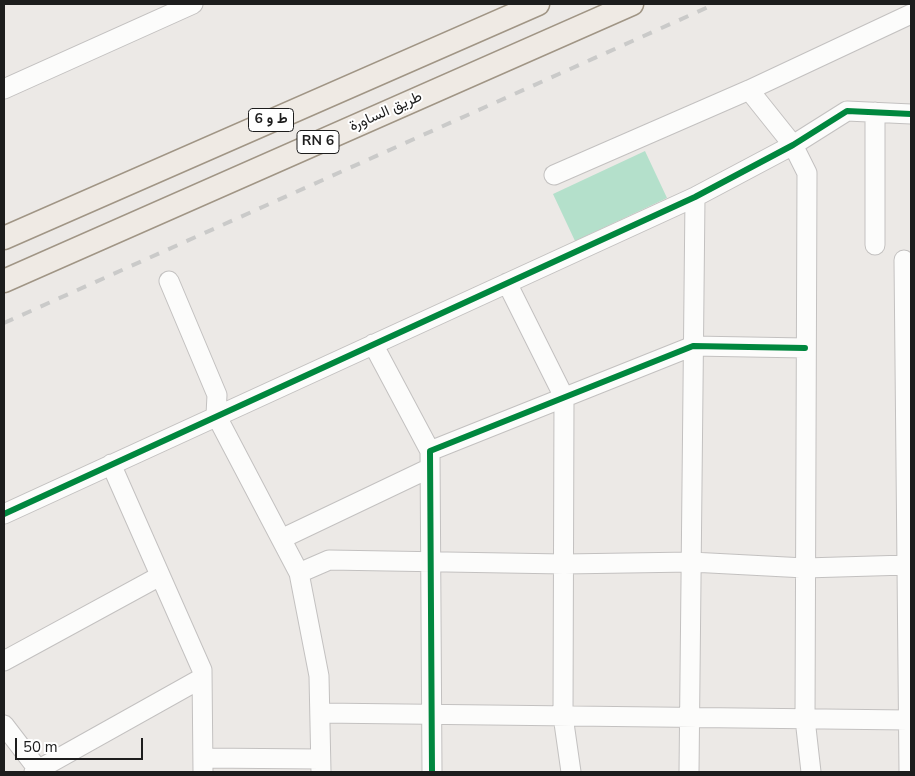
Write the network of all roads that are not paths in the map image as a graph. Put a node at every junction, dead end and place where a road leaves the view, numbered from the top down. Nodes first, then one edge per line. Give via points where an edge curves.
1 (538, 4) edge
2 (632, 4) edge
3 (185, 5) edge
4 (911, 14) edge
5 (4, 89) edge
6 (749, 90) junction
7 (875, 112) junction
8 (911, 114) edge
9 (793, 145) junction
10 (554, 175) dead end
11 (695, 197) junction
12 (4, 238) edge
13 (875, 246) dead end
14 (904, 260) dead end
15 (4, 281) edge
16 (169, 281) dead end
17 (507, 283) junction
18 (373, 344) junction
19 (693, 346) junction
20 (805, 348) junction
21 (908, 351) edge
22 (564, 397) junction
23 (216, 415) junction
24 (430, 459) junction
25 (111, 464) junction
26 (4, 514) edge
27 (281, 539) junction
28 (431, 562) junction
29 (691, 562) junction
30 (564, 564) junction
31 (907, 565) junction
32 (805, 568) junction
33 (299, 574) junction
34 (160, 576) junction
35 (4, 661) edge
36 (202, 678) junction
37 (321, 713) junction
38 (432, 714) junction
39 (563, 716) junction
40 (689, 717) junction
41 (805, 718) junction
42 (908, 720) junction
43 (4, 725) edge
44 (203, 765) edge
45 (320, 766) edge
46 (37, 771) edge
47 (432, 772) edge
48 (571, 772) edge
49 (689, 772) edge
50 (811, 772) edge
51 (909, 772) edge

1 - 12 main road, ط و 6
2 - 15 main road, طريق الساورة / RN 6
3 - 5 street
4 - 6 street
6 - 9 street
6 - 10 street
7 - 8 street
7 - 9 street via 847,111
7 - 13 street
9 - 11 street
9 - 20 street via 807,173
11 - 17 street
11 - 19 street
14 - 21 street
16 - 23 street via 217,395
17 - 18 street
17 - 22 street
18 - 23 street
18 - 24 street
19 - 20 street
19 - 22 street
19 - 29 street
20 - 32 street
21 - 31 street
22 - 24 street
22 - 30 street
23 - 25 street
23 - 27 street
24 - 27 street
24 - 28 street
25 - 26 street
25 - 34 street
27 - 33 street
28 - 30 street
28 - 33 street via 329,560
28 - 38 street
29 - 30 street
29 - 32 street
29 - 40 street
30 - 39 street
31 - 32 street
31 - 42 street
32 - 41 street
33 - 37 street via 319,676
34 - 35 street
34 - 36 street via 202,670
36 - 44 street
36 - 46 street
37 - 38 street
37 - 45 street
38 - 39 street
38 - 47 street
39 - 40 street
39 - 48 street
40 - 41 street
40 - 49 street
41 - 42 street
41 - 50 street
42 - 51 street
43 - 46 street
44 - 45 street

